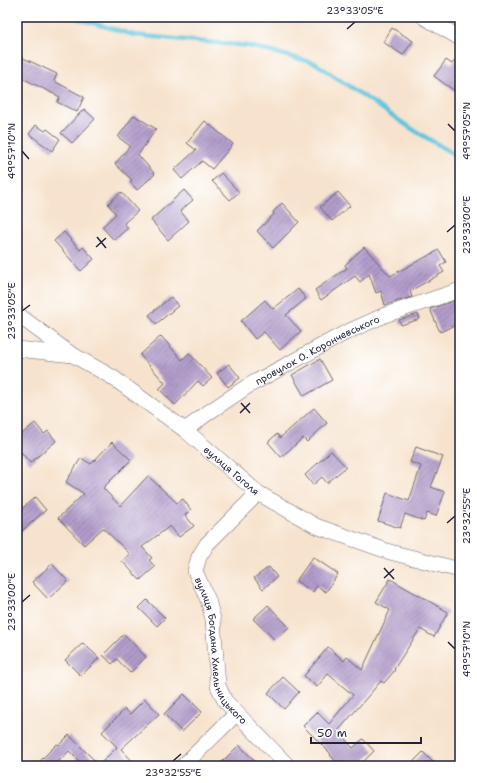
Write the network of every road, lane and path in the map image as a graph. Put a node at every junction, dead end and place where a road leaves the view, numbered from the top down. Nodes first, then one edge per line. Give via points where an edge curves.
1 (424, 17) edge
2 (460, 38) edge
3 (460, 290) edge
4 (17, 314) edge
5 (17, 349) edge
6 (73, 355) junction
7 (185, 430) junction
8 (258, 492) junction
9 (460, 570) edge
10 (236, 714) junction
11 (183, 766) edge
12 (288, 766) edge

1 - 2 street
3 - 7 street, провулок О. Корончевського via 384,315 345,333 248,386
4 - 6 street
5 - 6 street, вулиця Гоголя
6 - 7 street, вулиця Гоголя via 112,376
7 - 8 street, вулиця Гоголя
8 - 9 street, вулиця Гоголя via 316,526 390,552
8 - 10 street, вулиця Богдана Хмельницького via 207,544 199,557 195,571 213,619 218,686 225,701
10 - 11 street
10 - 12 street, вулиця Богдана Хмельницького

